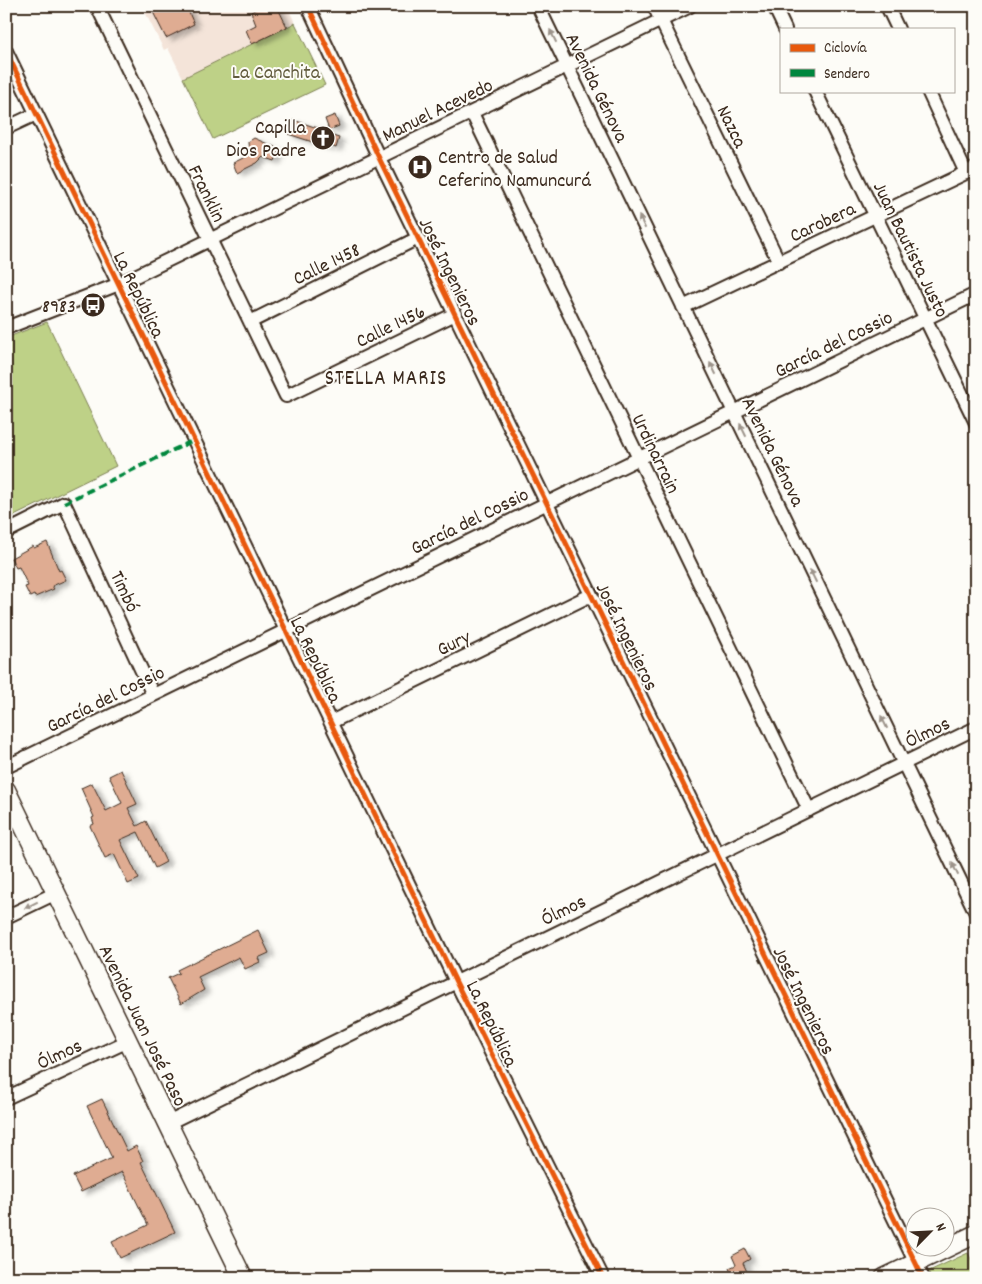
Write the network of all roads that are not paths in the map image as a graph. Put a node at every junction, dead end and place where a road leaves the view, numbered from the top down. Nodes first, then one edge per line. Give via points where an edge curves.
1 (97, 6) edge
2 (308, 6) edge
3 (538, 6) edge
4 (654, 6) edge
5 (690, 6) edge
6 (774, 6) edge
7 (887, 6) edge
8 (661, 21) junction
9 (785, 28) edge
10 (898, 28) edge
11 (6, 51) edge
12 (567, 67) junction
13 (815, 92) edge
14 (929, 92) edge
15 (472, 113) junction
16 (36, 114) junction
17 (6, 128) edge
18 (379, 158) junction
19 (971, 170) edge
20 (876, 216) junction
21 (418, 238) junction
22 (210, 240) junction
23 (779, 262) junction
24 (119, 284) junction
25 (976, 294) edge
26 (683, 307) junction
27 (456, 314) junction
28 (925, 319) junction
29 (250, 322) junction
30 (6, 328) edge
31 (286, 396) joint
32 (734, 412) junction
33 (976, 423) edge
34 (639, 458) junction
35 (547, 503) junction
36 (6, 532) edge
37 (591, 594) junction
38 (286, 630) junction
39 (154, 695) junction
40 (330, 722) junction
41 (976, 728) edge
42 (904, 763) junction
43 (6, 767) edge
44 (6, 790) edge
45 (809, 810) junction
46 (718, 854) junction
47 (56, 893) junction
48 (976, 913) edge
49 (6, 917) edge
50 (456, 982) junction
51 (128, 1041) junction
52 (6, 1098) edge
53 (168, 1123) junction
54 (976, 1234) edge
55 (919, 1270) edge
56 (242, 1278) edge
57 (603, 1278) edge
58 (884, 1278) edge

1 - 22 street, Franklin
2 - 18 street, José Ingenieros
12 -> 3 street, Avenida Génova
4 - 8 street, Nazca
5 - 8 street, Manuel Acevedo
6 - 9 street
7 - 10 street
8 - 12 street, Manuel Acevedo
8 - 23 street, Nazca
11 - 16 street, La República
12 - 15 street, Manuel Acevedo
26 -> 12 street, Avenida Génova
13 - 20 street, Juan Bautista Justo
14 - 19 street
15 - 18 street, Manuel Acevedo
15 - 34 street, Urdinarrain
16 - 17 street
16 - 24 street, La República
18 - 21 street, José Ingenieros
18 - 22 street, Manuel Acevedo
19 - 20 street, Carobera
20 - 23 street, Carobera
20 - 28 street, Juan Bautista Justo
21 - 27 street, José Ingenieros
21 - 29 street, Calle 1458
22 - 24 street, Manuel Acevedo
22 - 29 street, Franklin
23 - 26 street, Carobera
24 - 30 street, Manuel Acevedo
24 - 38 street, La República
25 - 28 street, García del Cossio
32 -> 26 street, Avenida Génova
27 - 31 street, Calle 1456
27 - 35 street, José Ingenieros
28 - 32 street, García del Cossio
28 - 33 street, Juan Bautista Justo
29 - 31 street, Franklin
32 - 34 street, García del Cossio
42 -> 32 street, Avenida Génova
34 - 35 street, García del Cossio
34 - 45 street, Urdinarrain
35 - 37 street, José Ingenieros
35 - 38 street, García del Cossio
36 - 39 street, Timbó via 64,503
37 - 40 street, Gury
37 - 46 street, José Ingenieros
38 - 39 street, García del Cossio
38 - 40 street, La República
39 - 43 street, García del Cossio
40 - 50 street, La República
41 - 42 street, Ólmos
42 - 45 street, Ólmos
48 -> 42 street, Avenida Génova
44 - 47 main road, Avenida Juan José Paso
45 - 46 street, Ólmos
46 - 50 street, Ólmos
46 - 55 street, José Ingenieros
47 -> 49 street
47 - 51 main road, Avenida Juan José Paso
50 - 53 street, Ólmos
50 - 57 street, La República
51 - 52 street, Ólmos
51 - 53 main road, Avenida Juan José Paso
53 - 56 main road, Avenida Juan José Paso
54 - 55 main road
55 - 58 main road

